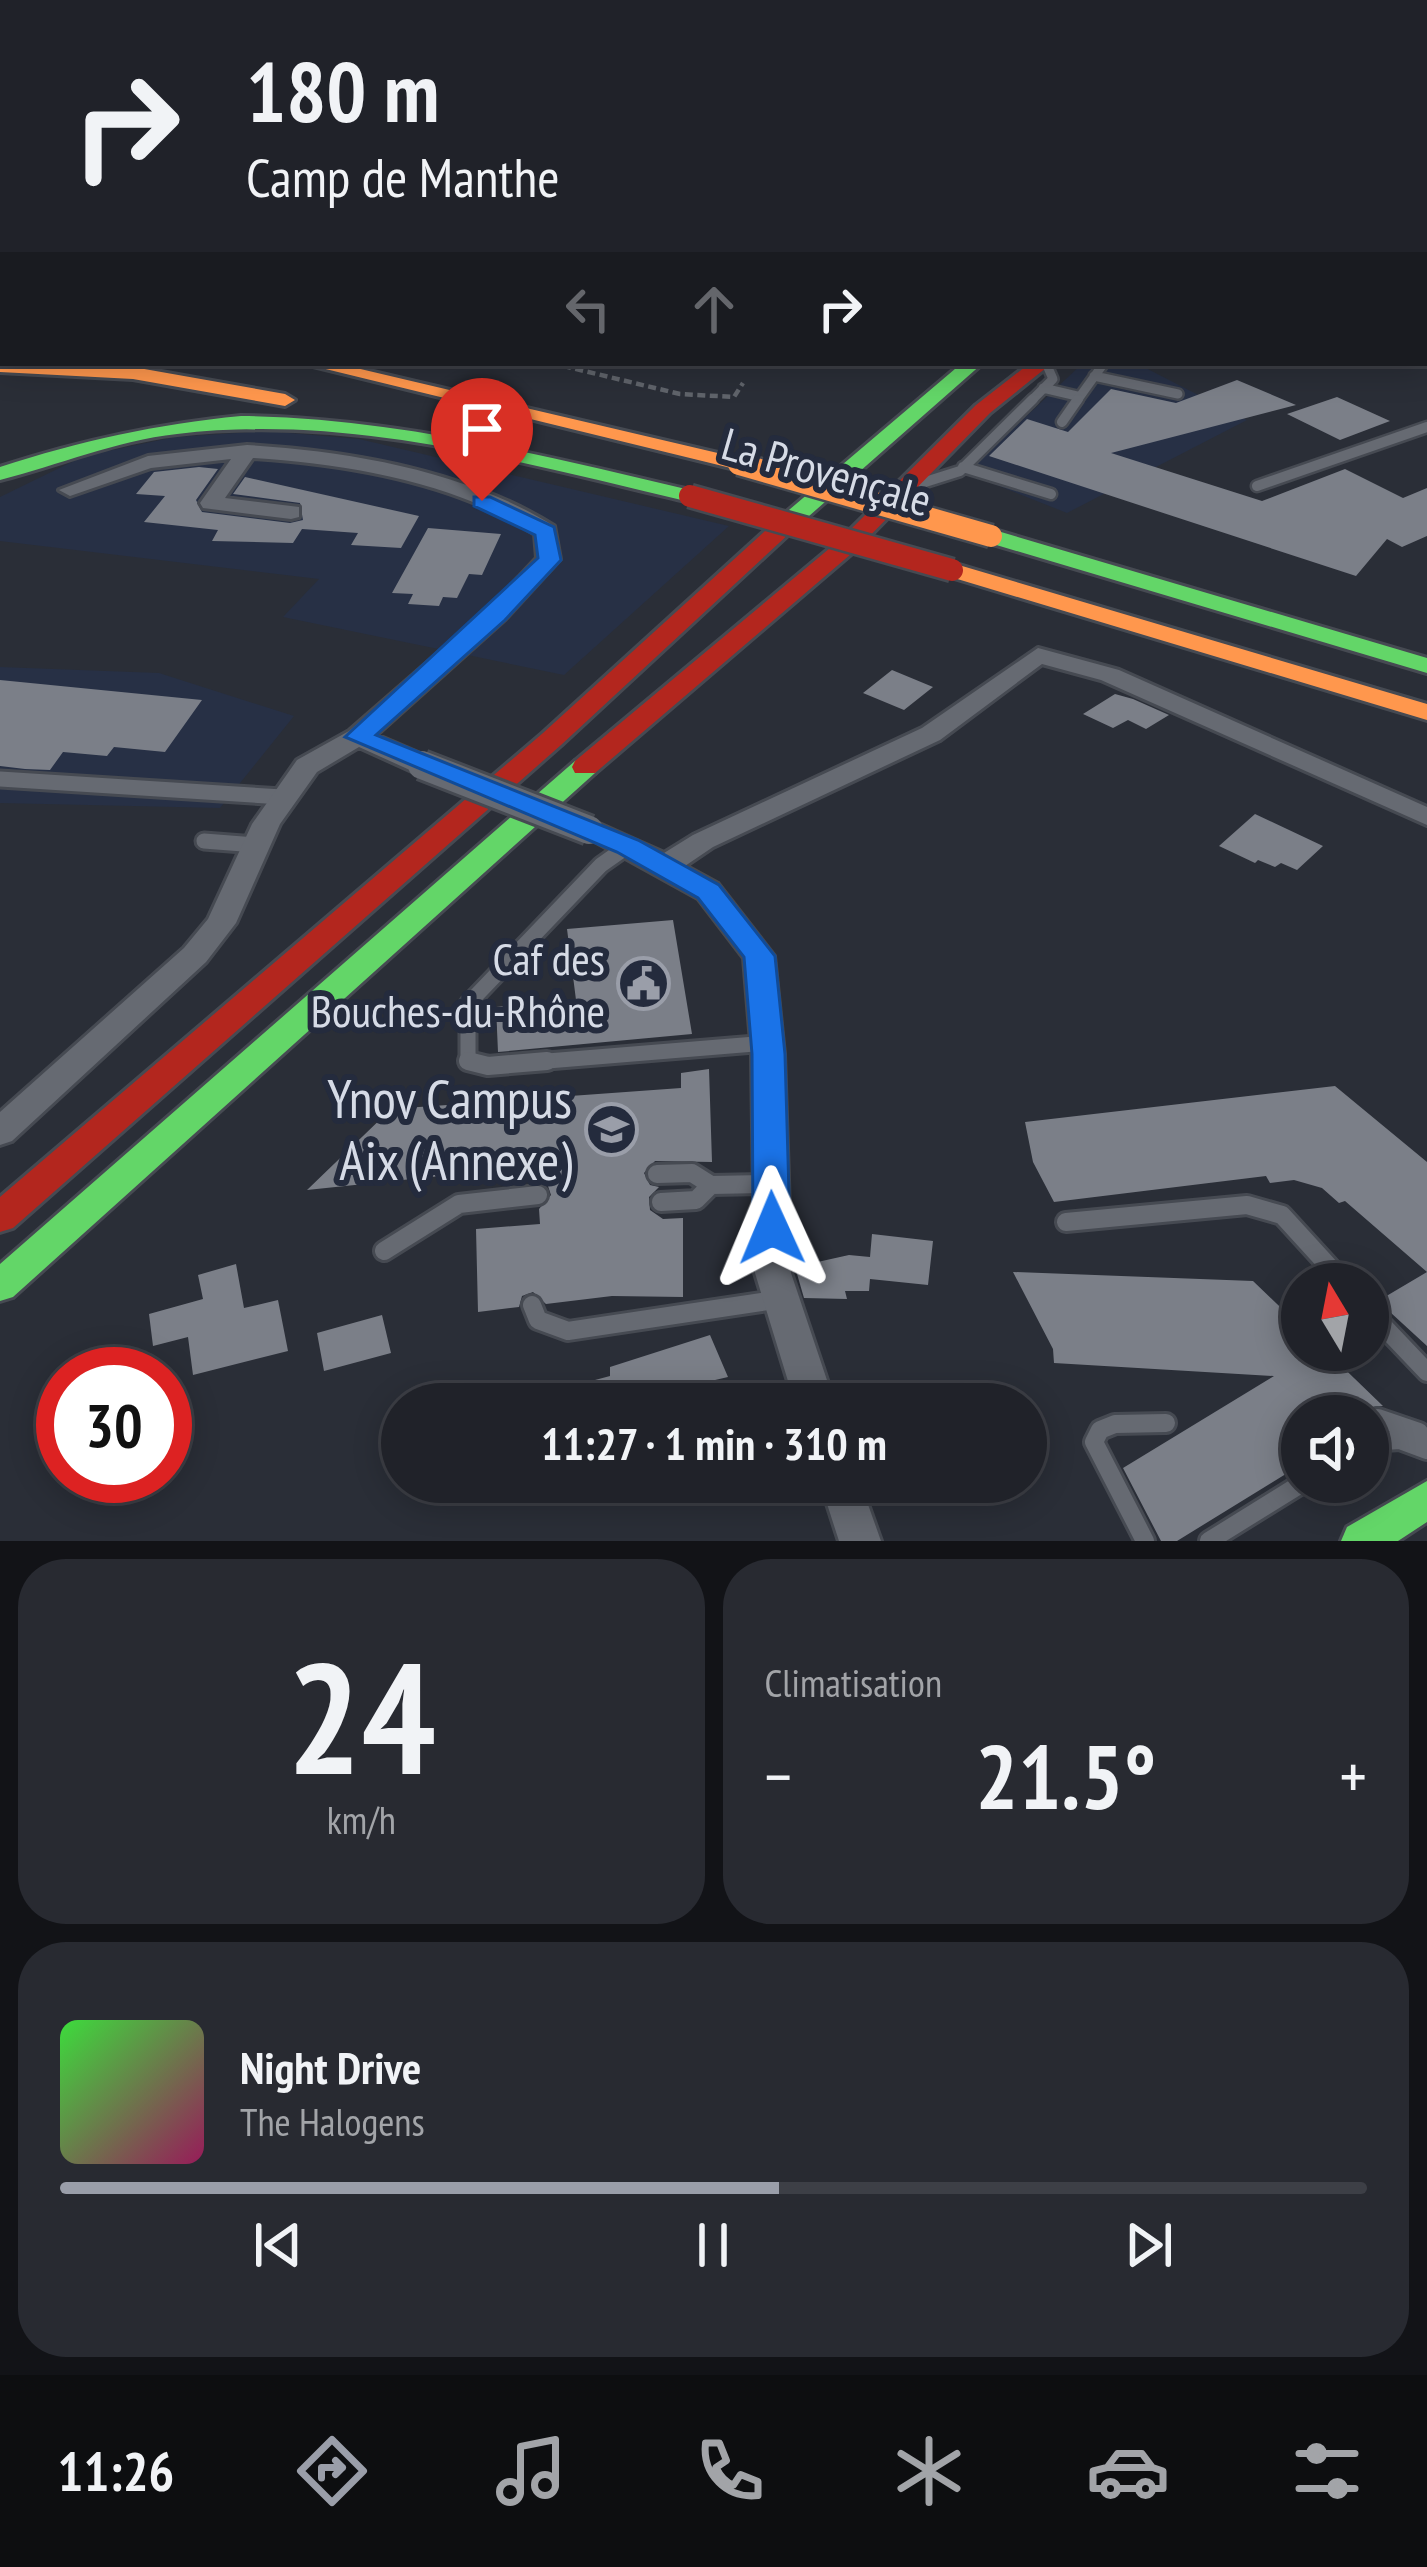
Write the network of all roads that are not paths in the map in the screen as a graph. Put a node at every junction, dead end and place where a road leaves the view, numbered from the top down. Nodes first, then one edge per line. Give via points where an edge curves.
1 (0, 366) edge
2 (206, 366) edge
3 (325, 366) edge
4 (401, 366) edge
5 (442, 366) edge
6 (970, 366) edge
7 (1102, 366) edge
8 (1044, 371) edge
9 (1094, 376) junction
10 (1178, 394) dead end
11 (1077, 396) junction
12 (1062, 422) dead end
13 (1427, 427) edge
14 (247, 451) junction
15 (748, 458) junction
16 (963, 467) junction
17 (0, 474) edge
18 (1257, 487) dead end
19 (702, 488) junction
20 (70, 490) dead end
21 (900, 490) junction
22 (1052, 494) dead end
23 (291, 512) dead end
24 (1427, 662) edge
25 (1427, 709) edge
26 (358, 737) junction
27 (0, 779) edge
28 (282, 797) junction
29 (1427, 817) edge
30 (204, 841) dead end
31 (256, 845) junction
32 (628, 846) junction
33 (665, 866) junction
34 (767, 1043) junction
35 (0, 1132) edge
36 (657, 1174) dead end
37 (771, 1184) junction
38 (711, 1186) junction
39 (538, 1196) dead end
40 (661, 1202) dead end
41 (0, 1218) edge
42 (1066, 1222) dead end
43 (384, 1251) dead end
44 (1326, 1263) edge
45 (0, 1286) edge
46 (781, 1300) junction
47 (532, 1305) dead end
48 (1389, 1332) edge
49 (1427, 1372) edge
50 (808, 1383) edge
51 (1389, 1422) edge
52 (1166, 1423) dead end
53 (1389, 1441) edge
54 (1426, 1449) edge
55 (1281, 1496) edge
56 (1427, 1499) edge
57 (847, 1503) edge
58 (860, 1541) edge
59 (1145, 1541) edge
60 (1209, 1541) edge
61 (1362, 1541) edge

1 - 19 main road via 133,373 241,391
2 - 19 main road, La Provençale via 446,414
3 - 15 main road, La Provençale
4 - 15 main road
5 - 15 main road
6 - 41 main road
7 - 9 lane
8 - 11 lane
8 - 16 lane
8 - 21 main road
9 - 10 lane
9 - 11 lane
11 - 12 lane
13 - 18 lane
14 - 20 street via 148,462
14 - 23 street via 212,503
14 - 26 street via 292,453 429,484 535,522 551,543 540,573
15 - 24 main road
16 - 21 lane
16 - 22 lane
17 - 19 main road via 125,434 298,421
19 - 25 main road, bridge
21 - 45 main road via 827,563 509,830
26 - 28 street via 307,766
26 - 32 street, bridge
27 - 28 lane
28 - 31 street
29 - 33 street via 1110,675 1038,655 932,734
30 - 31 lane
31 - 35 street via 220,923 195,955
32 - 33 street
32 - 34 lane via 468,1004 467,1061 488,1066
33 - 34 street via 708,892 759,956
34 - 37 street
36 - 38 lane via 692,1173
37 - 38 lane
37 - 46 street via 772,1273
38 - 40 lane via 696,1200
39 - 43 lane via 459,1204
42 - 44 lane via 1247,1205 1282,1215
46 - 47 lane via 568,1331 538,1320
46 - 50 street
48 - 49 lane
51 - 54 lane via 1419,1432
52 - 59 lane via 1115,1424 1094,1442
53 - 54 lane
55 - 60 lane
56 - 61 main road
57 - 58 street

